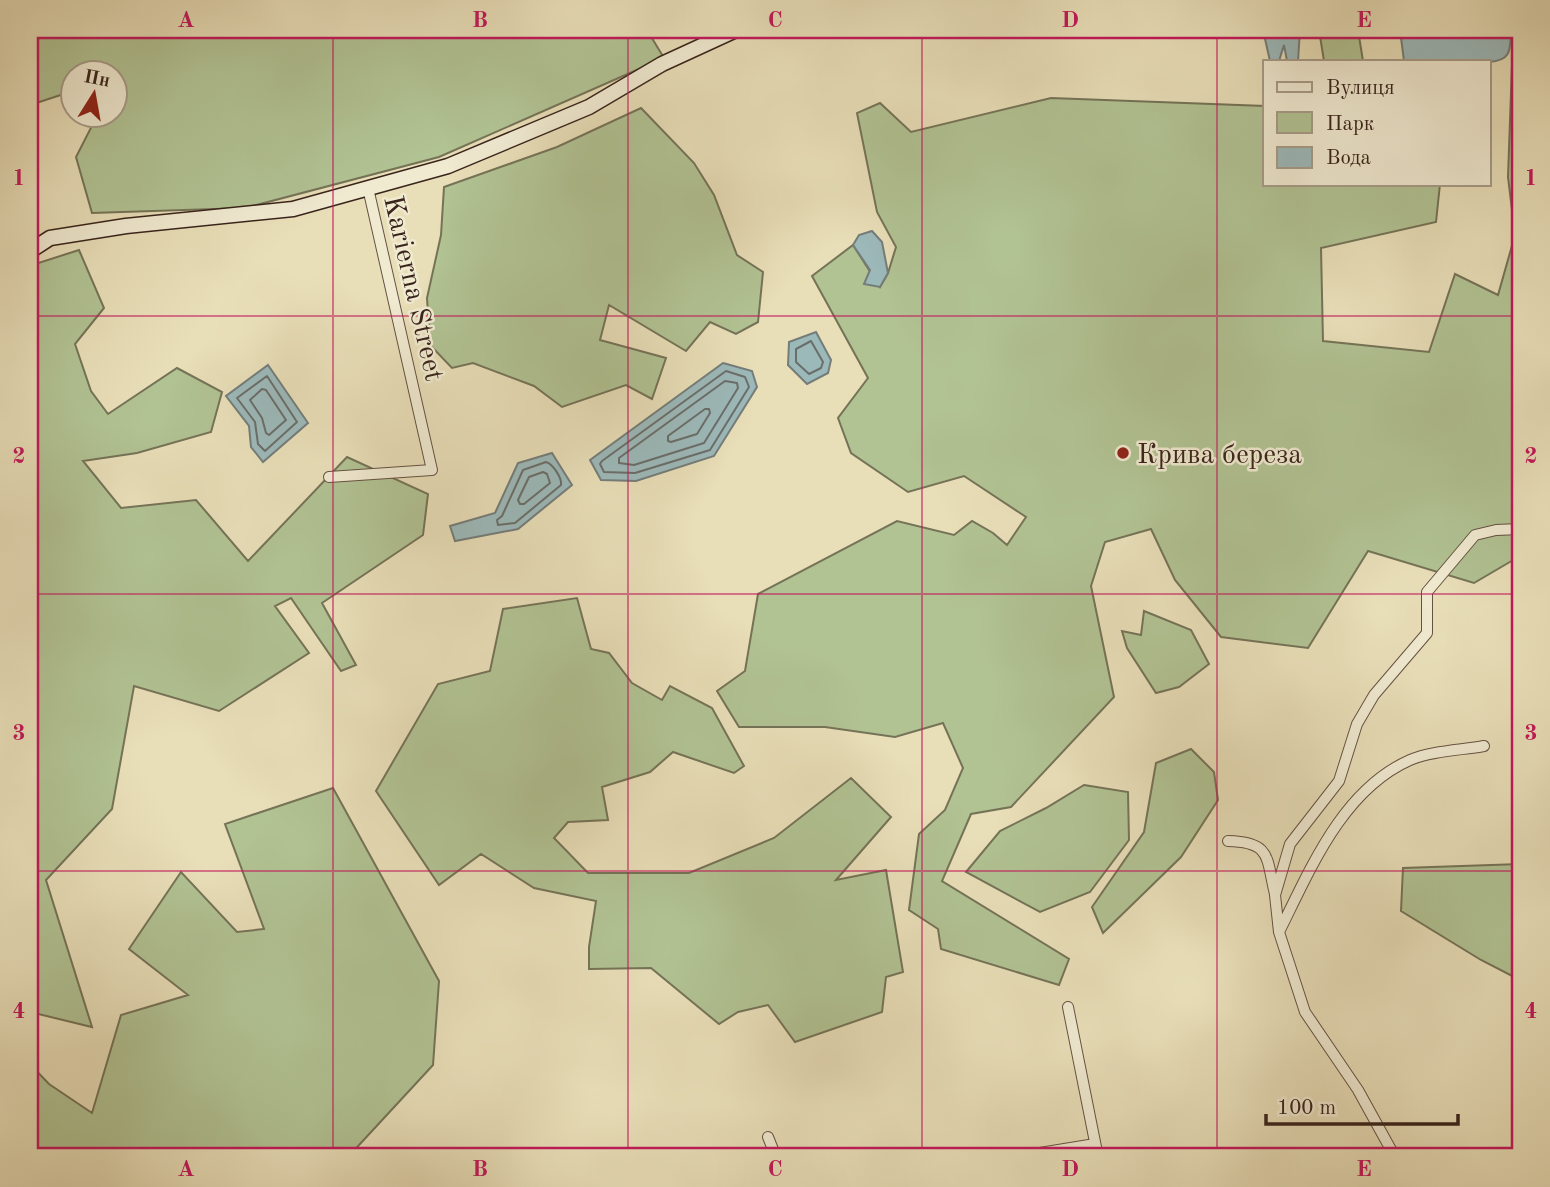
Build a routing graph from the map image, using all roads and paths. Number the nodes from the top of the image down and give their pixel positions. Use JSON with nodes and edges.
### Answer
{"nodes":[{"id":1,"x":737,"y":30,"type":"edge"},
{"id":2,"x":368,"y":188,"type":"junction"},
{"id":3,"x":30,"y":251,"type":"edge"},
{"id":4,"x":329,"y":477,"type":"dead end"},
{"id":5,"x":1520,"y":529,"type":"edge"},
{"id":6,"x":1484,"y":746,"type":"dead end"},
{"id":7,"x":1228,"y":841,"type":"dead end"},
{"id":8,"x":1275,"y":895,"type":"junction"},
{"id":9,"x":1279,"y":932,"type":"junction"},
{"id":10,"x":1068,"y":1007,"type":"dead end"},
{"id":11,"x":768,"y":1138,"type":"dead end"},
{"id":12,"x":1095,"y":1144,"type":"junction"},
{"id":13,"x":776,"y":1157,"type":"edge"},
{"id":14,"x":1015,"y":1157,"type":"edge"},
{"id":15,"x":1098,"y":1157,"type":"edge"},
{"id":16,"x":1395,"y":1157,"type":"edge"}],
"edges":[{"from":1,"to":2,"type":"street"},
{"from":2,"to":3,"type":"street","name":"Karierna Street"},
{"from":2,"to":4,"type":"street","name":"Karierna Street"},
{"from":5,"to":8,"type":"street"},
{"from":6,"to":9,"type":"street"},
{"from":7,"to":8,"type":"street"},
{"from":8,"to":9,"type":"street"},
{"from":9,"to":16,"type":"street"},
{"from":10,"to":12,"type":"street"},
{"from":11,"to":13,"type":"street"},
{"from":12,"to":14,"type":"street"},
{"from":12,"to":15,"type":"street"}]}
